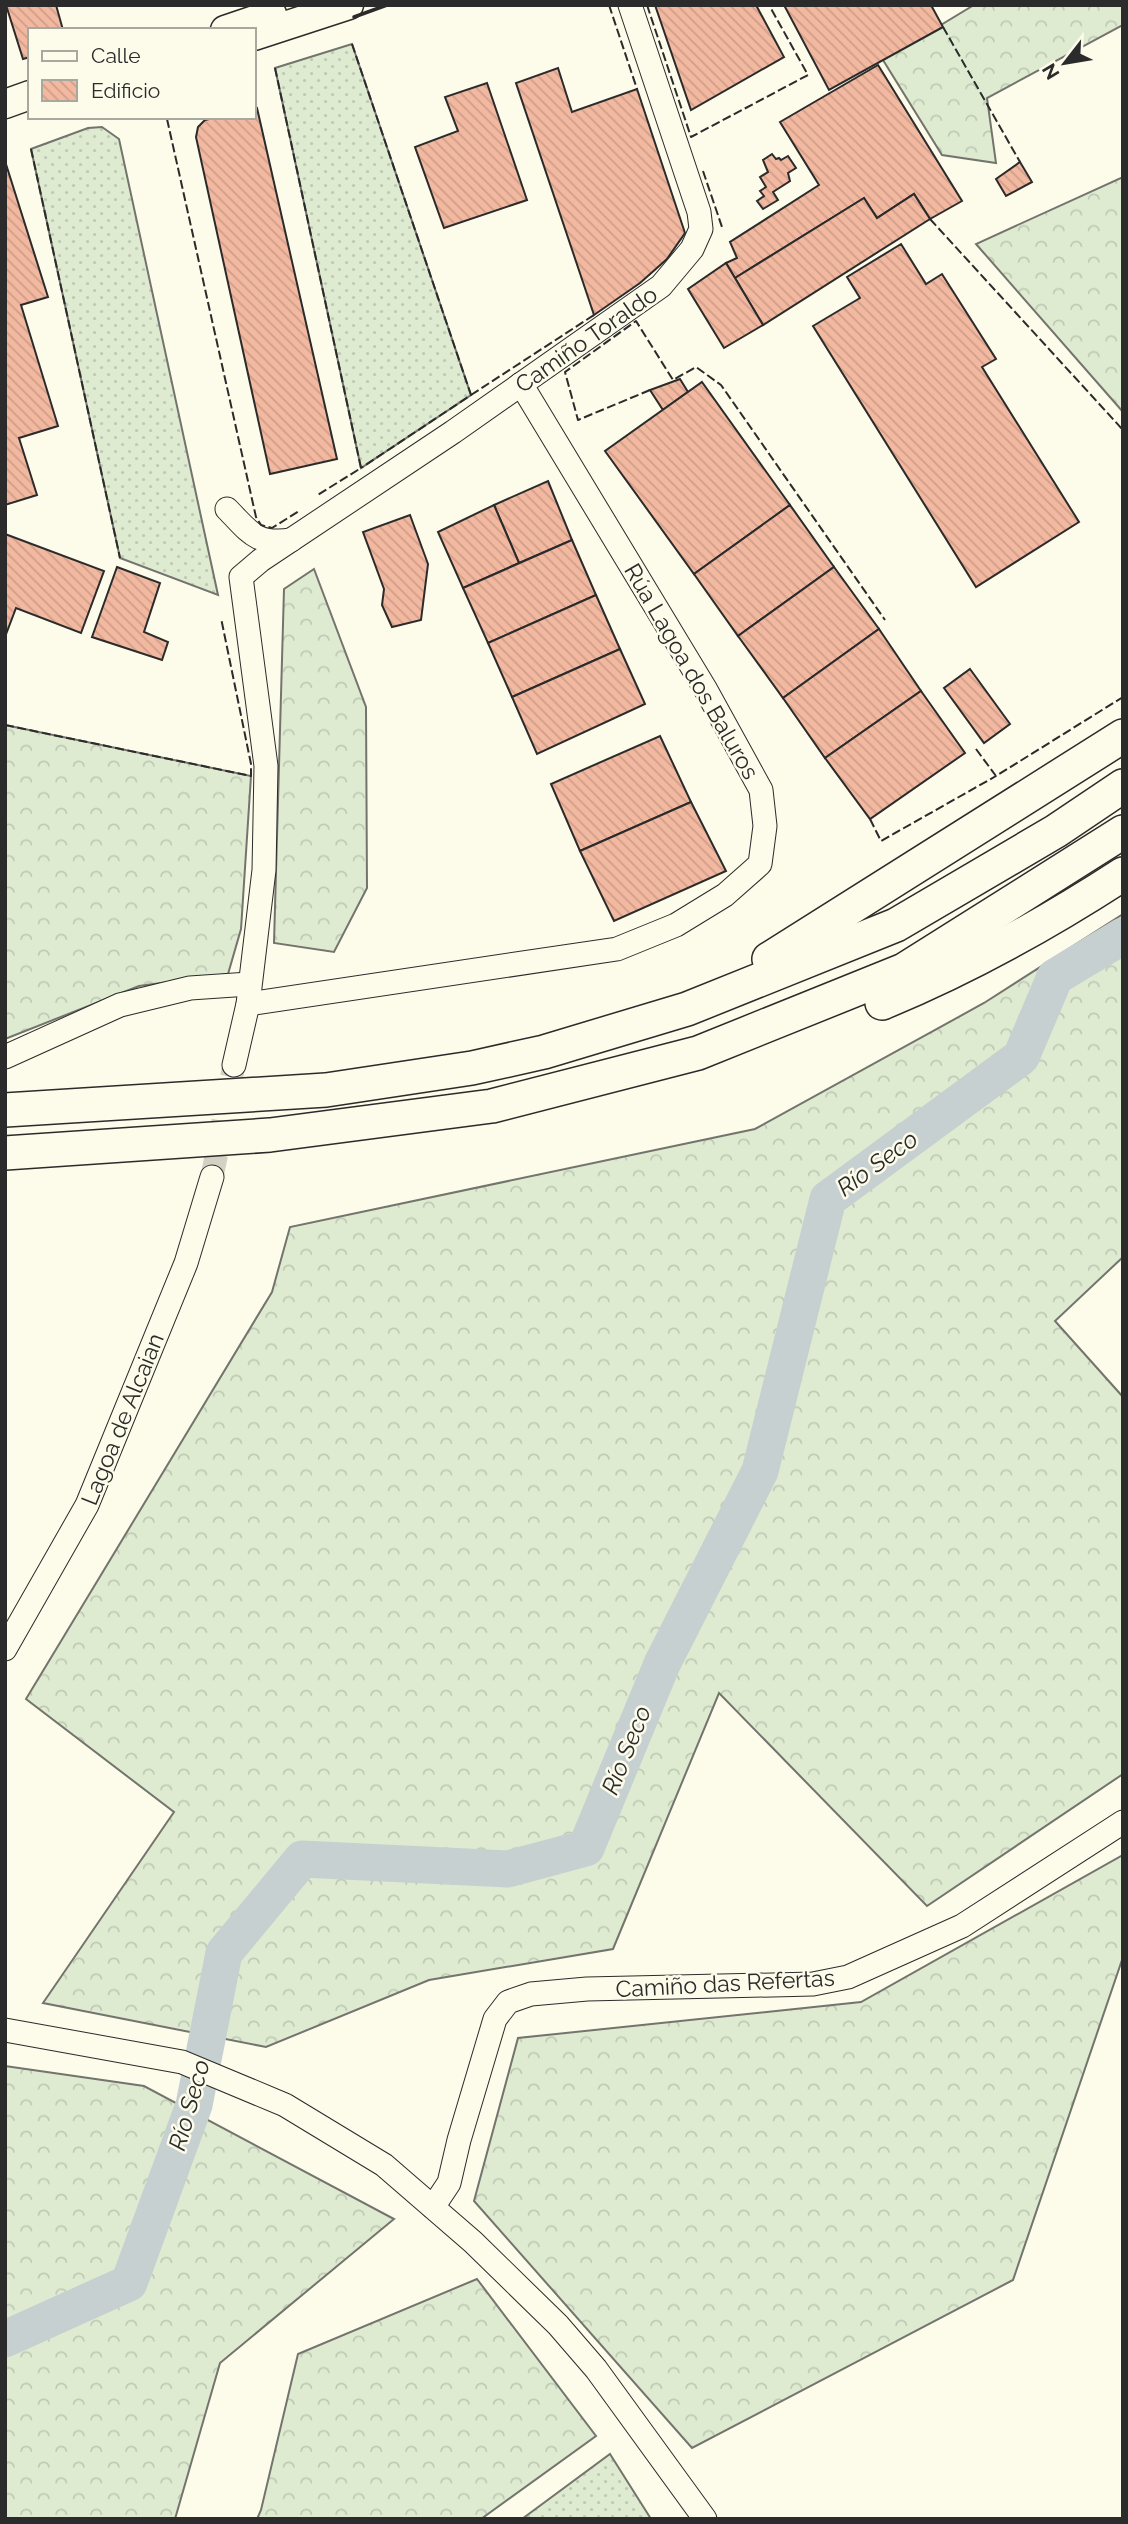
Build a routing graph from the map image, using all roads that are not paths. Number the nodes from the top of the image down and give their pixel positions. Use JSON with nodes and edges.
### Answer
{"nodes":[{"id":1,"x":298,"y":5,"type":"edge"},
{"id":2,"x":349,"y":5,"type":"edge"},
{"id":3,"x":630,"y":5,"type":"edge"},
{"id":4,"x":231,"y":28,"type":"edge"},
{"id":5,"x":256,"y":35,"type":"edge"},
{"id":6,"x":28,"y":96,"type":"edge"},
{"id":7,"x":5,"y":103,"type":"edge"},
{"id":8,"x":28,"y":112,"type":"edge"},
{"id":9,"x":5,"y":119,"type":"edge"},
{"id":10,"x":521,"y":384,"type":"junction"},
{"id":11,"x":227,"y":509,"type":"dead end"},
{"id":12,"x":294,"y":540,"type":"junction"},
{"id":13,"x":1123,"y":736,"type":"edge"},
{"id":14,"x":1123,"y":786,"type":"edge"},
{"id":15,"x":1123,"y":832,"type":"edge"},
{"id":16,"x":1123,"y":874,"type":"edge"},
{"id":17,"x":248,"y":994,"type":"junction"},
{"id":18,"x":687,"y":1009,"type":"junction"},
{"id":19,"x":698,"y":1053,"type":"junction"},
{"id":20,"x":5,"y":1057,"type":"edge"},
{"id":21,"x":234,"y":1065,"type":"tunnel mouth"},
{"id":22,"x":5,"y":1110,"type":"edge"},
{"id":23,"x":5,"y":1153,"type":"edge"},
{"id":24,"x":212,"y":1177,"type":"tunnel mouth"},
{"id":25,"x":5,"y":1649,"type":"edge"},
{"id":26,"x":1123,"y":1822,"type":"edge"},
{"id":27,"x":5,"y":2031,"type":"edge"},
{"id":28,"x":433,"y":2207,"type":"junction"},
{"id":29,"x":705,"y":2519,"type":"edge"}],
"edges":[{"from":1,"to":4,"type":"main road"},
{"from":2,"to":5,"type":"main road"},
{"from":3,"to":10,"type":"street","name":"Camiño Toraldo"},
{"from":6,"to":7,"type":"main road"},
{"from":8,"to":9,"type":"main road"},
{"from":10,"to":12,"type":"street","name":"Camiño Toraldo"},
{"from":10,"to":17,"type":"street","name":"Rúa Lagoa dos Baluros"},
{"from":11,"to":12,"type":"street"},
{"from":12,"to":17,"type":"street","name":"Camiño Toraldo"},
{"from":13,"to":18,"type":"highway"},
{"from":14,"to":18,"type":"highway"},
{"from":15,"to":19,"type":"highway"},
{"from":16,"to":19,"type":"highway"},
{"from":17,"to":20,"type":"street"},
{"from":17,"to":21,"type":"street"},
{"from":18,"to":22,"type":"highway"},
{"from":19,"to":23,"type":"highway"},
{"from":24,"to":25,"type":"street","name":"Lagoa de Alcaian"},
{"from":26,"to":28,"type":"street","name":"Camiño das Refertas"},
{"from":27,"to":28,"type":"street"},
{"from":28,"to":29,"type":"street"}]}
